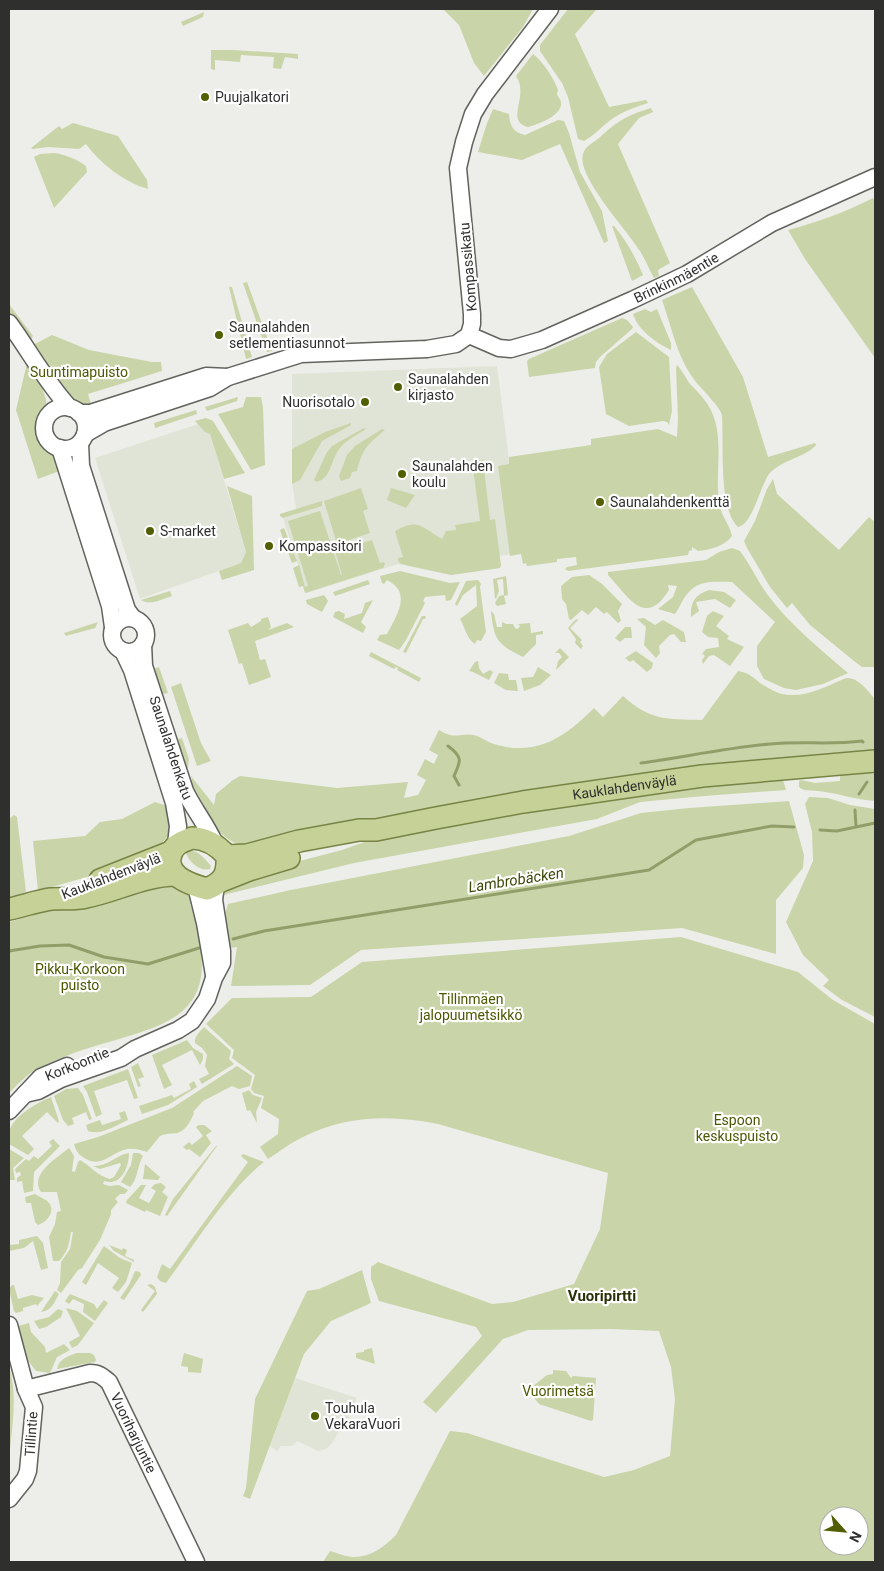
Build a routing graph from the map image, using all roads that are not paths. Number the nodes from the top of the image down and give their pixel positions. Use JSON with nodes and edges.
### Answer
{"nodes":[{"id":1,"x":550,"y":9,"type":"edge"},
{"id":2,"x":875,"y":177,"type":"edge"},
{"id":3,"x":9,"y":323,"type":"edge"},
{"id":4,"x":470,"y":334,"type":"junction"},
{"id":5,"x":44,"y":373,"type":"junction"},
{"id":6,"x":228,"y":376,"type":"junction"},
{"id":7,"x":75,"y":411,"type":"junction"},
{"id":8,"x":49,"y":415,"type":"junction"},
{"id":9,"x":83,"y":438,"type":"junction"},
{"id":10,"x":60,"y":448,"type":"junction"},
{"id":11,"x":133,"y":618,"type":"junction"},
{"id":12,"x":113,"y":627,"type":"junction"},
{"id":13,"x":143,"y":644,"type":"junction"},
{"id":14,"x":123,"y":651,"type":"junction"},
{"id":15,"x":875,"y":761,"type":"edge"},
{"id":16,"x":376,"y":830,"type":"junction"},
{"id":17,"x":173,"y":848,"type":"junction"},
{"id":18,"x":221,"y":850,"type":"junction"},
{"id":19,"x":176,"y":875,"type":"junction"},
{"id":20,"x":211,"y":884,"type":"junction"},
{"id":21,"x":51,"y":899,"type":"junction"},
{"id":22,"x":9,"y":908,"type":"edge"},
{"id":23,"x":9,"y":1111,"type":"edge"},
{"id":24,"x":9,"y":1325,"type":"edge"},
{"id":25,"x":26,"y":1389,"type":"junction"},
{"id":26,"x":13,"y":1493,"type":"edge"},
{"id":27,"x":196,"y":1562,"type":"edge"}],
"edges":[{"from":1,"to":4,"type":"street","name":"Kompassikatu"},
{"from":2,"to":4,"type":"street","name":"Brinkinmäentie"},
{"from":3,"to":5,"type":"street"},
{"from":4,"to":6,"type":"street"},
{"from":5,"to":7,"type":"street"},
{"from":5,"to":8,"type":"street"},
{"from":6,"to":7,"type":"street"},
{"from":6,"to":9,"type":"street"},
{"from":7,"to":8,"type":"street"},
{"from":7,"to":9,"type":"street"},
{"from":8,"to":10,"type":"street"},
{"from":9,"to":10,"type":"street"},
{"from":9,"to":11,"type":"street"},
{"from":10,"to":12,"type":"street"},
{"from":11,"to":12,"type":"street"},
{"from":11,"to":13,"type":"street"},
{"from":12,"to":14,"type":"street"},
{"from":13,"to":14,"type":"street"},
{"from":13,"to":18,"type":"street","name":"Saunalahdenkatu"},
{"from":14,"to":17,"type":"street","name":"Saunalahdenkatu"},
{"from":15,"to":16,"type":"main road","name":"Kauklahdenväylä"},
{"from":16,"to":18,"type":"main road","name":"Kauklahdenväylä"},
{"from":16,"to":20,"type":"main road","name":"Kauklahdenväylä"},
{"from":17,"to":18,"type":"main road"},
{"from":17,"to":19,"type":"main road"},
{"from":17,"to":21,"type":"main road","name":"Kauklahdenväylä"},
{"from":18,"to":20,"type":"main road"},
{"from":19,"to":20,"type":"main road"},
{"from":19,"to":21,"type":"main road","name":"Kauklahdenväylä"},
{"from":20,"to":23,"type":"street","name":"Korkoontie"},
{"from":21,"to":22,"type":"main road","name":"Kauklahdenväylä"},
{"from":24,"to":25,"type":"street"},
{"from":25,"to":26,"type":"street","name":"Tillintie"},
{"from":25,"to":27,"type":"street","name":"Vuoriharjuntie"}]}
